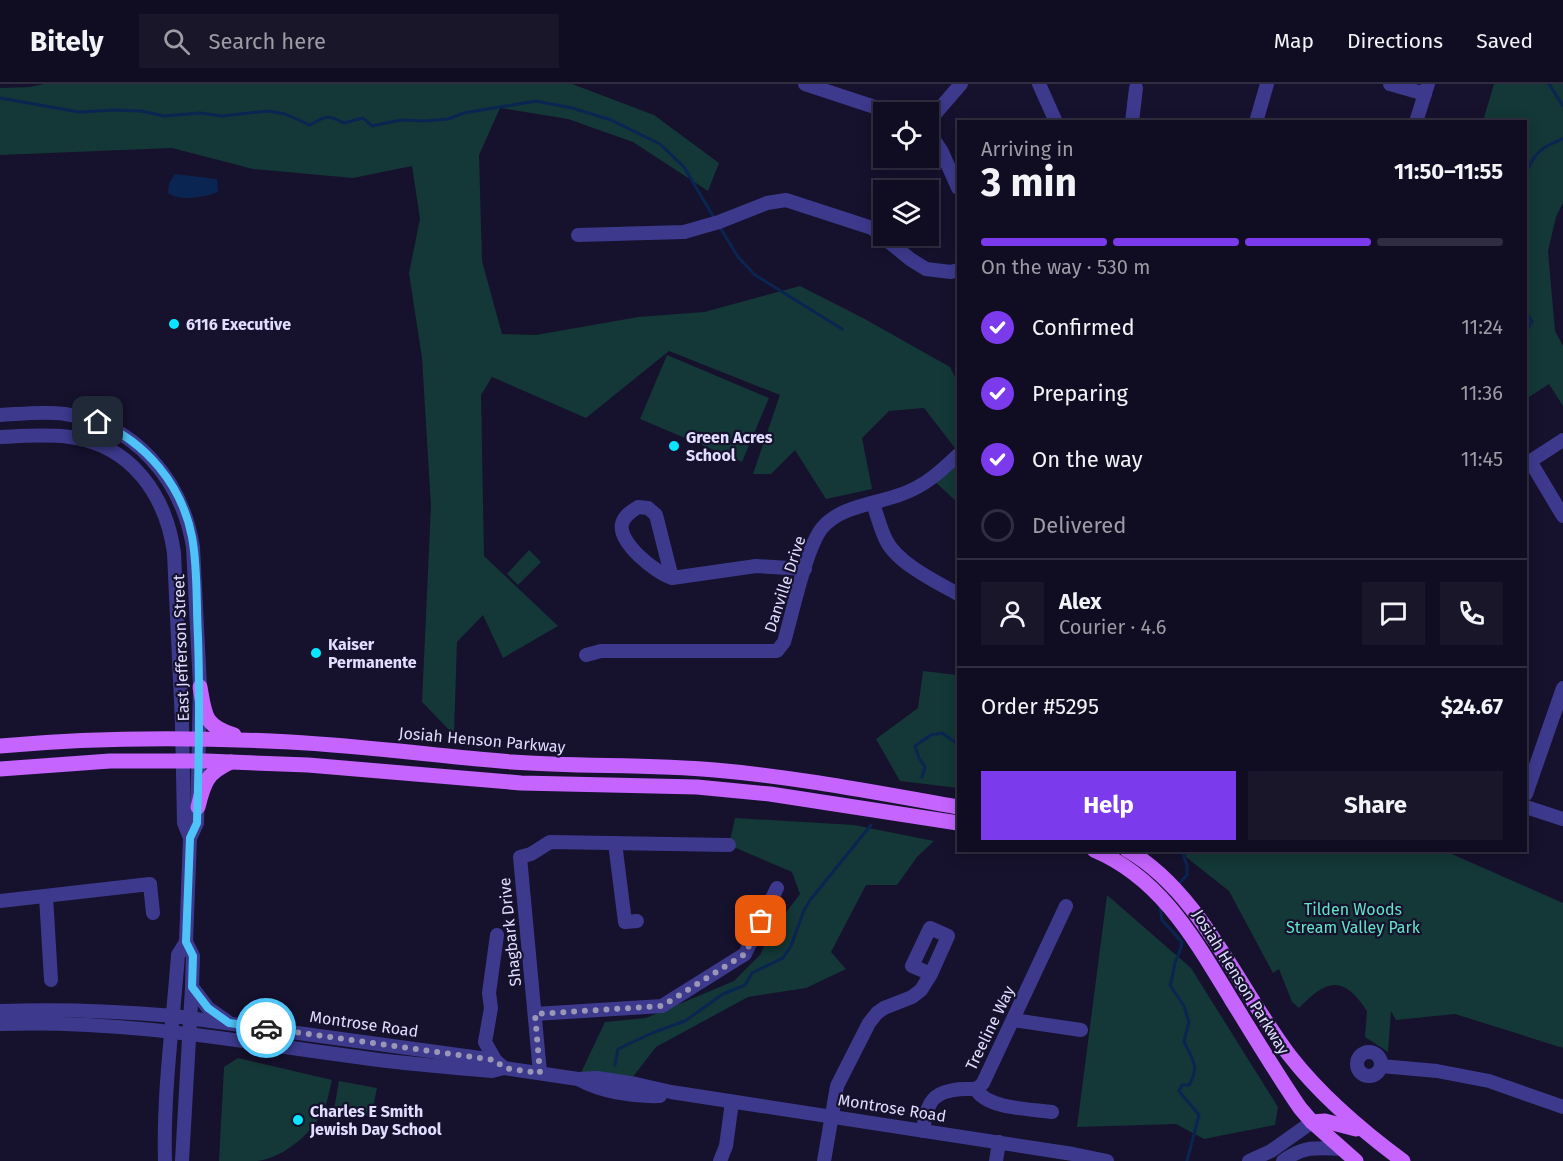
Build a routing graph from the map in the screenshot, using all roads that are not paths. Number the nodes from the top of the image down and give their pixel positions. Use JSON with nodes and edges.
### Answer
{"nodes":[{"id":1,"x":805,"y":84,"type":"edge"},
{"id":2,"x":961,"y":84,"type":"edge"},
{"id":3,"x":1039,"y":84,"type":"edge"},
{"id":4,"x":1267,"y":84,"type":"edge"},
{"id":5,"x":1390,"y":84,"type":"edge"},
{"id":6,"x":1136,"y":88,"type":"dead end"},
{"id":7,"x":1426,"y":89,"type":"edge"},
{"id":8,"x":873,"y":106,"type":"edge"},
{"id":9,"x":939,"y":109,"type":"edge"},
{"id":10,"x":1055,"y":120,"type":"edge"},
{"id":11,"x":1132,"y":120,"type":"edge"},
{"id":12,"x":1257,"y":120,"type":"edge"},
{"id":13,"x":1417,"y":120,"type":"edge"},
{"id":14,"x":939,"y":148,"type":"edge"},
{"id":15,"x":957,"y":186,"type":"edge"},
{"id":16,"x":578,"y":235,"type":"dead end"},
{"id":17,"x":957,"y":270,"type":"edge"},
{"id":18,"x":0,"y":415,"type":"edge"},
{"id":19,"x":0,"y":437,"type":"edge"},
{"id":20,"x":1563,"y":440,"type":"edge"},
{"id":21,"x":957,"y":456,"type":"edge"},
{"id":22,"x":1528,"y":462,"type":"edge"},
{"id":23,"x":873,"y":503,"type":"junction"},
{"id":24,"x":1563,"y":516,"type":"edge"},
{"id":25,"x":805,"y":569,"type":"junction"},
{"id":26,"x":196,"y":577,"type":"junction"},
{"id":27,"x":672,"y":578,"type":"junction"},
{"id":28,"x":175,"y":582,"type":"junction"},
{"id":29,"x":957,"y":593,"type":"edge"},
{"id":30,"x":586,"y":655,"type":"dead end"},
{"id":31,"x":200,"y":687,"type":"junction"},
{"id":32,"x":1563,"y":688,"type":"edge"},
{"id":33,"x":182,"y":739,"type":"junction"},
{"id":34,"x":200,"y":739,"type":"junction"},
{"id":35,"x":252,"y":740,"type":"junction"},
{"id":36,"x":0,"y":746,"type":"edge"},
{"id":37,"x":420,"y":753,"type":"junction"},
{"id":38,"x":183,"y":761,"type":"junction"},
{"id":39,"x":199,"y":761,"type":"junction"},
{"id":40,"x":231,"y":761,"type":"junction"},
{"id":41,"x":333,"y":767,"type":"junction"},
{"id":42,"x":0,"y":769,"type":"edge"},
{"id":43,"x":1527,"y":791,"type":"edge"},
{"id":44,"x":198,"y":807,"type":"junction"},
{"id":45,"x":957,"y":807,"type":"edge"},
{"id":46,"x":1527,"y":807,"type":"edge"},
{"id":47,"x":1563,"y":819,"type":"edge"},
{"id":48,"x":957,"y":823,"type":"edge"},
{"id":49,"x":190,"y":838,"type":"junction"},
{"id":50,"x":615,"y":843,"type":"junction"},
{"id":51,"x":729,"y":845,"type":"dead end"},
{"id":52,"x":1098,"y":852,"type":"edge"},
{"id":53,"x":1130,"y":852,"type":"edge"},
{"id":54,"x":1156,"y":881,"type":"junction"},
{"id":55,"x":777,"y":888,"type":"dead end"},
{"id":56,"x":46,"y":896,"type":"junction"},
{"id":57,"x":0,"y":901,"type":"edge"},
{"id":58,"x":1066,"y":906,"type":"dead end"},
{"id":59,"x":153,"y":913,"type":"dead end"},
{"id":60,"x":1189,"y":918,"type":"junction"},
{"id":61,"x":637,"y":921,"type":"dead end"},
{"id":62,"x":497,"y":935,"type":"dead end"},
{"id":63,"x":186,"y":942,"type":"junction"},
{"id":64,"x":931,"y":974,"type":"dead end"},
{"id":65,"x":51,"y":981,"type":"dead end"},
{"id":66,"x":192,"y":987,"type":"junction"},
{"id":67,"x":0,"y":1011,"type":"edge"},
{"id":68,"x":535,"y":1014,"type":"junction"},
{"id":69,"x":174,"y":1016,"type":"junction"},
{"id":70,"x":191,"y":1018,"type":"junction"},
{"id":71,"x":1013,"y":1020,"type":"junction"},
{"id":72,"x":229,"y":1023,"type":"junction"},
{"id":73,"x":0,"y":1024,"type":"edge"},
{"id":74,"x":1081,"y":1030,"type":"dead end"},
{"id":75,"x":172,"y":1031,"type":"junction"},
{"id":76,"x":190,"y":1034,"type":"junction"},
{"id":77,"x":485,"y":1042,"type":"junction"},
{"id":78,"x":468,"y":1056,"type":"junction"},
{"id":79,"x":499,"y":1064,"type":"junction"},
{"id":80,"x":1381,"y":1066,"type":"dead end"},
{"id":81,"x":540,"y":1073,"type":"junction"},
{"id":82,"x":976,"y":1089,"type":"junction"},
{"id":83,"x":732,"y":1102,"type":"junction"},
{"id":84,"x":1563,"y":1107,"type":"edge"},
{"id":85,"x":1052,"y":1112,"type":"dead end"},
{"id":86,"x":831,"y":1117,"type":"junction"},
{"id":87,"x":1312,"y":1122,"type":"junction"},
{"id":88,"x":923,"y":1131,"type":"junction"},
{"id":89,"x":1364,"y":1132,"type":"junction"},
{"id":90,"x":999,"y":1143,"type":"junction"},
{"id":91,"x":1343,"y":1149,"type":"junction"},
{"id":92,"x":165,"y":1161,"type":"edge"},
{"id":93,"x":182,"y":1161,"type":"edge"},
{"id":94,"x":720,"y":1161,"type":"edge"},
{"id":95,"x":824,"y":1161,"type":"edge"},
{"id":96,"x":996,"y":1161,"type":"edge"},
{"id":97,"x":1107,"y":1161,"type":"edge"},
{"id":98,"x":1249,"y":1161,"type":"edge"},
{"id":99,"x":1283,"y":1161,"type":"edge"},
{"id":100,"x":1356,"y":1161,"type":"edge"},
{"id":101,"x":1402,"y":1161,"type":"edge"}],
"edges":[{"from":1,"to":8,"type":"street"},
{"from":2,"to":9,"type":"street"},
{"from":3,"to":10,"type":"street"},
{"from":4,"to":12,"type":"street"},
{"from":5,"to":7,"type":"street"},
{"from":6,"to":11,"type":"street"},
{"from":7,"to":13,"type":"street"},
{"from":14,"to":15,"type":"street"},
{"from":16,"to":17,"type":"street"},
{"from":18,"to":26,"type":"street","name":"East Jefferson Street"},
{"from":19,"to":28,"type":"street","name":"East Jefferson Street"},
{"from":20,"to":22,"type":"street"},
{"from":21,"to":23,"type":"street","name":"Danville Drive"},
{"from":22,"to":24,"type":"street"},
{"from":23,"to":25,"type":"street","name":"Danville Drive"},
{"from":23,"to":29,"type":"street"},
{"from":25,"to":27,"type":"street"},
{"from":25,"to":30,"type":"street","name":"Danville Drive"},
{"from":26,"to":28,"type":"street"},
{"from":26,"to":31,"type":"street","name":"East Jefferson Street"},
{"from":27,"to":27,"type":"street"},
{"from":28,"to":33,"type":"street","name":"East Jefferson Street"},
{"from":31,"to":34,"type":"street","name":"East Jefferson Street"},
{"from":31,"to":35,"type":"main road"},
{"from":32,"to":43,"type":"street"},
{"from":33,"to":34,"type":"main road","name":"Josiah Henson Parkway"},
{"from":33,"to":36,"type":"main road","name":"Josiah Henson Parkway"},
{"from":33,"to":38,"type":"street","name":"East Jefferson Street"},
{"from":34,"to":35,"type":"main road","name":"Josiah Henson Parkway"},
{"from":34,"to":39,"type":"street","name":"East Jefferson Street"},
{"from":35,"to":37,"type":"main road","name":"Josiah Henson Parkway"},
{"from":37,"to":41,"type":"main road"},
{"from":37,"to":45,"type":"main road","name":"Josiah Henson Parkway"},
{"from":38,"to":39,"type":"main road"},
{"from":38,"to":42,"type":"main road"},
{"from":38,"to":49,"type":"street","name":"East Jefferson Street"},
{"from":39,"to":40,"type":"main road"},
{"from":39,"to":44,"type":"street","name":"East Jefferson Street"},
{"from":40,"to":41,"type":"main road"},
{"from":40,"to":44,"type":"main road"},
{"from":41,"to":48,"type":"main road"},
{"from":44,"to":49,"type":"street","name":"East Jefferson Street"},
{"from":46,"to":47,"type":"street"},
{"from":49,"to":63,"type":"street","name":"East Jefferson Street"},
{"from":50,"to":51,"type":"street","name":"Shagbark Drive"},
{"from":50,"to":61,"type":"street"},
{"from":50,"to":68,"type":"street","name":"Shagbark Drive"},
{"from":52,"to":54,"type":"main road","name":"Josiah Henson Parkway"},
{"from":53,"to":54,"type":"main road","name":"Josiah Henson Parkway"},
{"from":54,"to":60,"type":"main road","name":"Josiah Henson Parkway"},
{"from":55,"to":68,"type":"street"},
{"from":56,"to":57,"type":"street"},
{"from":56,"to":59,"type":"street"},
{"from":56,"to":65,"type":"street"},
{"from":58,"to":71,"type":"street","name":"Treeline Way"},
{"from":60,"to":87,"type":"main road","name":"Josiah Henson Parkway"},
{"from":60,"to":89,"type":"main road","name":"Josiah Henson Parkway"},
{"from":62,"to":77,"type":"street"},
{"from":63,"to":66,"type":"street","name":"East Jefferson Street"},
{"from":63,"to":69,"type":"street","name":"East Jefferson Street"},
{"from":64,"to":86,"type":"street"},
{"from":66,"to":70,"type":"street","name":"East Jefferson Street"},
{"from":66,"to":72,"type":"street"},
{"from":67,"to":69,"type":"street","name":"Montrose Road"},
{"from":68,"to":81,"type":"street","name":"Shagbark Drive"},
{"from":69,"to":70,"type":"street","name":"Montrose Road"},
{"from":69,"to":75,"type":"street","name":"East Jefferson Street"},
{"from":70,"to":72,"type":"street","name":"Montrose Road"},
{"from":70,"to":76,"type":"street","name":"East Jefferson Street"},
{"from":71,"to":74,"type":"street"},
{"from":71,"to":82,"type":"street","name":"Treeline Way"},
{"from":72,"to":78,"type":"street","name":"Montrose Road"},
{"from":73,"to":75,"type":"street","name":"Montrose Road"},
{"from":75,"to":76,"type":"street","name":"Montrose Road"},
{"from":75,"to":92,"type":"street","name":"East Jefferson Street"},
{"from":76,"to":79,"type":"street","name":"Montrose Road"},
{"from":76,"to":93,"type":"street","name":"East Jefferson Street"},
{"from":77,"to":78,"type":"street"},
{"from":77,"to":79,"type":"street"},
{"from":78,"to":79,"type":"street","name":"Montrose Road"},
{"from":79,"to":81,"type":"street","name":"Montrose Road"},
{"from":80,"to":84,"type":"street"},
{"from":81,"to":83,"type":"street","name":"Montrose Road"},
{"from":82,"to":85,"type":"street"},
{"from":82,"to":88,"type":"street","name":"Treeline Way"},
{"from":83,"to":86,"type":"street","name":"Montrose Road"},
{"from":83,"to":94,"type":"street"},
{"from":86,"to":88,"type":"street","name":"Montrose Road"},
{"from":86,"to":95,"type":"street"},
{"from":87,"to":89,"type":"main road"},
{"from":87,"to":91,"type":"main road","name":"Josiah Henson Parkway"},
{"from":87,"to":98,"type":"street"},
{"from":88,"to":90,"type":"street","name":"Montrose Road"},
{"from":89,"to":101,"type":"main road"},
{"from":90,"to":96,"type":"street"},
{"from":90,"to":97,"type":"street","name":"Montrose Road"},
{"from":91,"to":99,"type":"street"},
{"from":91,"to":100,"type":"main road"}]}
